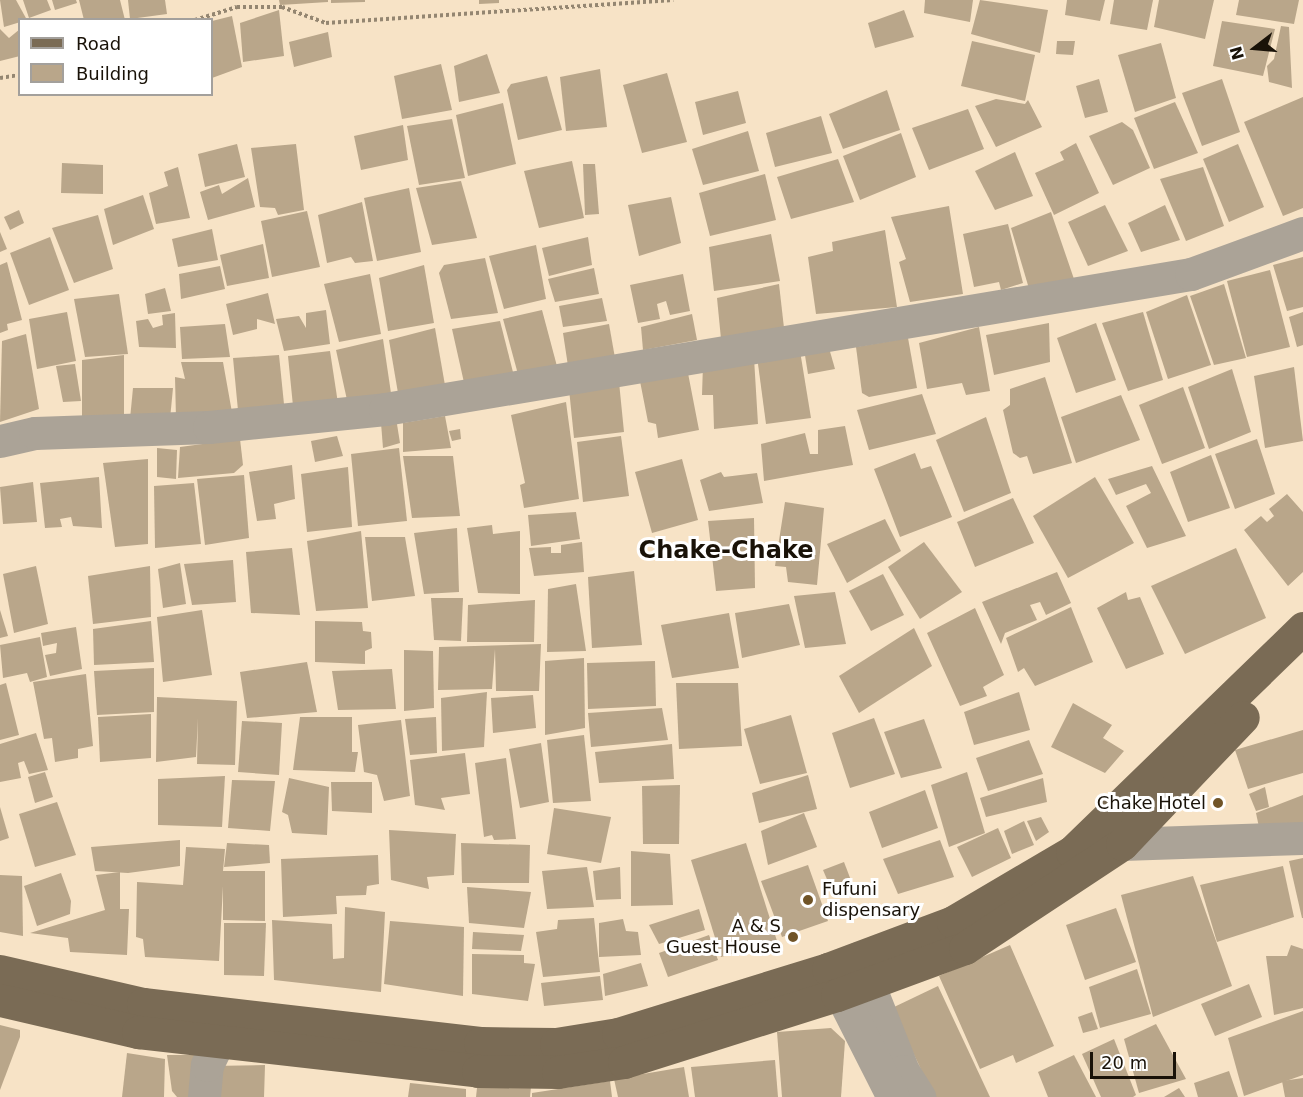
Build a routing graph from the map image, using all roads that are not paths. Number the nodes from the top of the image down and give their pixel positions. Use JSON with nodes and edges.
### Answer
{"nodes":[{"id":1,"x":1303,"y":233,"type":"edge"},
{"id":2,"x":0,"y":441,"type":"edge"},
{"id":3,"x":1303,"y":628,"type":"edge"},
{"id":4,"x":1303,"y":659,"type":"edge"},
{"id":5,"x":1303,"y":838,"type":"edge"},
{"id":6,"x":1122,"y":844,"type":"junction"},
{"id":7,"x":0,"y":971,"type":"edge"},
{"id":8,"x":847,"y":977,"type":"junction"},
{"id":9,"x":0,"y":1000,"type":"edge"},
{"id":10,"x":218,"y":1042,"type":"junction"},
{"id":11,"x":204,"y":1097,"type":"edge"},
{"id":12,"x":893,"y":1097,"type":"edge"},
{"id":13,"x":919,"y":1097,"type":"edge"}],
"edges":[{"from":1,"to":2,"type":"street"},
{"from":3,"to":8,"type":"main road"},
{"from":4,"to":6,"type":"main road"},
{"from":5,"to":6,"type":"street"},
{"from":6,"to":8,"type":"main road"},
{"from":7,"to":8,"type":"main road"},
{"from":8,"to":10,"type":"main road"},
{"from":8,"to":12,"type":"street"},
{"from":8,"to":13,"type":"street"},
{"from":9,"to":10,"type":"main road"},
{"from":10,"to":11,"type":"street"}]}
